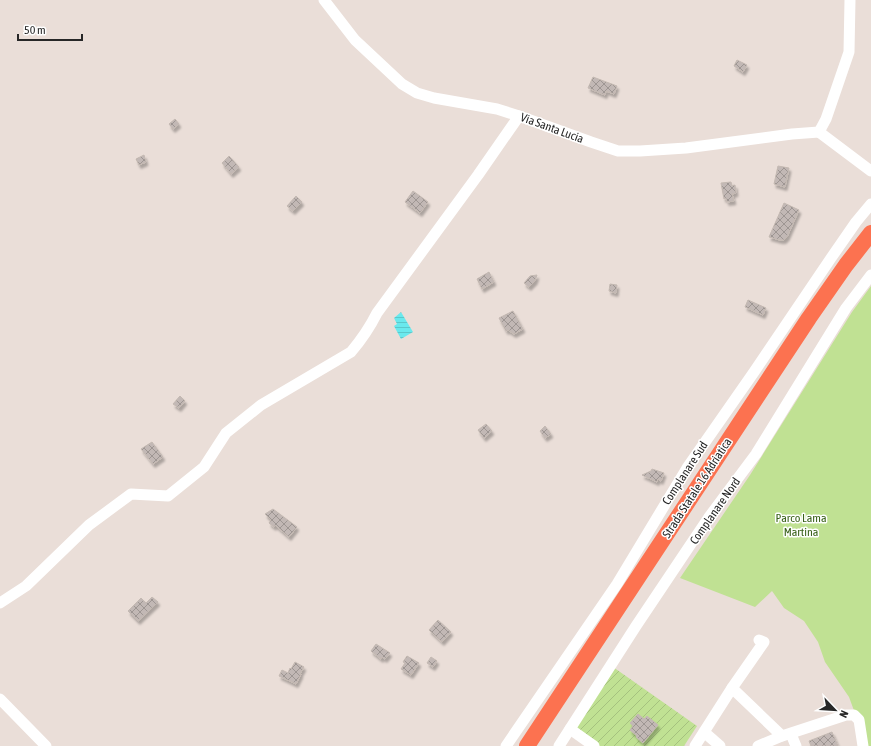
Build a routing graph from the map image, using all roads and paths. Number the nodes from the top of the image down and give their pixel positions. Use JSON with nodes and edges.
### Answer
{"nodes":[{"id":1,"x":324,"y":0,"type":"edge"},
{"id":2,"x":850,"y":0,"type":"edge"},
{"id":3,"x":519,"y":116,"type":"junction"},
{"id":4,"x":819,"y":132,"type":"junction"},
{"id":5,"x":871,"y":171,"type":"edge"},
{"id":6,"x":871,"y":204,"type":"edge"},
{"id":7,"x":871,"y":233,"type":"edge"},
{"id":8,"x":871,"y":250,"type":"edge"},
{"id":9,"x":871,"y":275,"type":"edge"},
{"id":10,"x":0,"y":603,"type":"edge"},
{"id":11,"x":759,"y":640,"type":"dead end"},
{"id":12,"x":732,"y":688,"type":"junction"},
{"id":13,"x":0,"y":699,"type":"edge"},
{"id":14,"x":570,"y":729,"type":"junction"},
{"id":15,"x":704,"y":732,"type":"junction"},
{"id":16,"x":784,"y":739,"type":"edge"},
{"id":17,"x":46,"y":746,"type":"edge"},
{"id":18,"x":506,"y":746,"type":"edge"},
{"id":19,"x":527,"y":746,"type":"edge"},
{"id":20,"x":536,"y":746,"type":"edge"},
{"id":21,"x":559,"y":746,"type":"edge"},
{"id":22,"x":594,"y":746,"type":"edge"},
{"id":23,"x":695,"y":746,"type":"edge"},
{"id":24,"x":720,"y":746,"type":"edge"},
{"id":25,"x":758,"y":746,"type":"edge"},
{"id":26,"x":796,"y":746,"type":"edge"},
{"id":27,"x":863,"y":746,"type":"edge"}],
"edges":[{"from":1,"to":3,"type":"street","name":"Via Santa Lucia"},
{"from":2,"to":4,"type":"street"},
{"from":3,"to":4,"type":"street","name":"Via Santa Lucia"},
{"from":3,"to":10,"type":"street"},
{"from":4,"to":5,"type":"street"},
{"from":6,"to":18,"type":"street","name":"Complanare Sud"},
{"from":7,"to":19,"type":"highway","name":"Strada Statale 16 Adriatica"},
{"from":8,"to":20,"type":"highway","name":"Strada Statale 16 Adriatica"},
{"from":9,"to":14,"type":"street","name":"Complanare Nord"},
{"from":11,"to":12,"type":"street"},
{"from":12,"to":15,"type":"street"},
{"from":12,"to":16,"type":"street"},
{"from":13,"to":17,"type":"street"},
{"from":14,"to":21,"type":"street","name":"Complanare Nord"},
{"from":14,"to":22,"type":"street"},
{"from":15,"to":23,"type":"street"},
{"from":15,"to":24,"type":"street"},
{"from":16,"to":25,"type":"street"},
{"from":16,"to":26,"type":"street"},
{"from":16,"to":27,"type":"street"}]}
